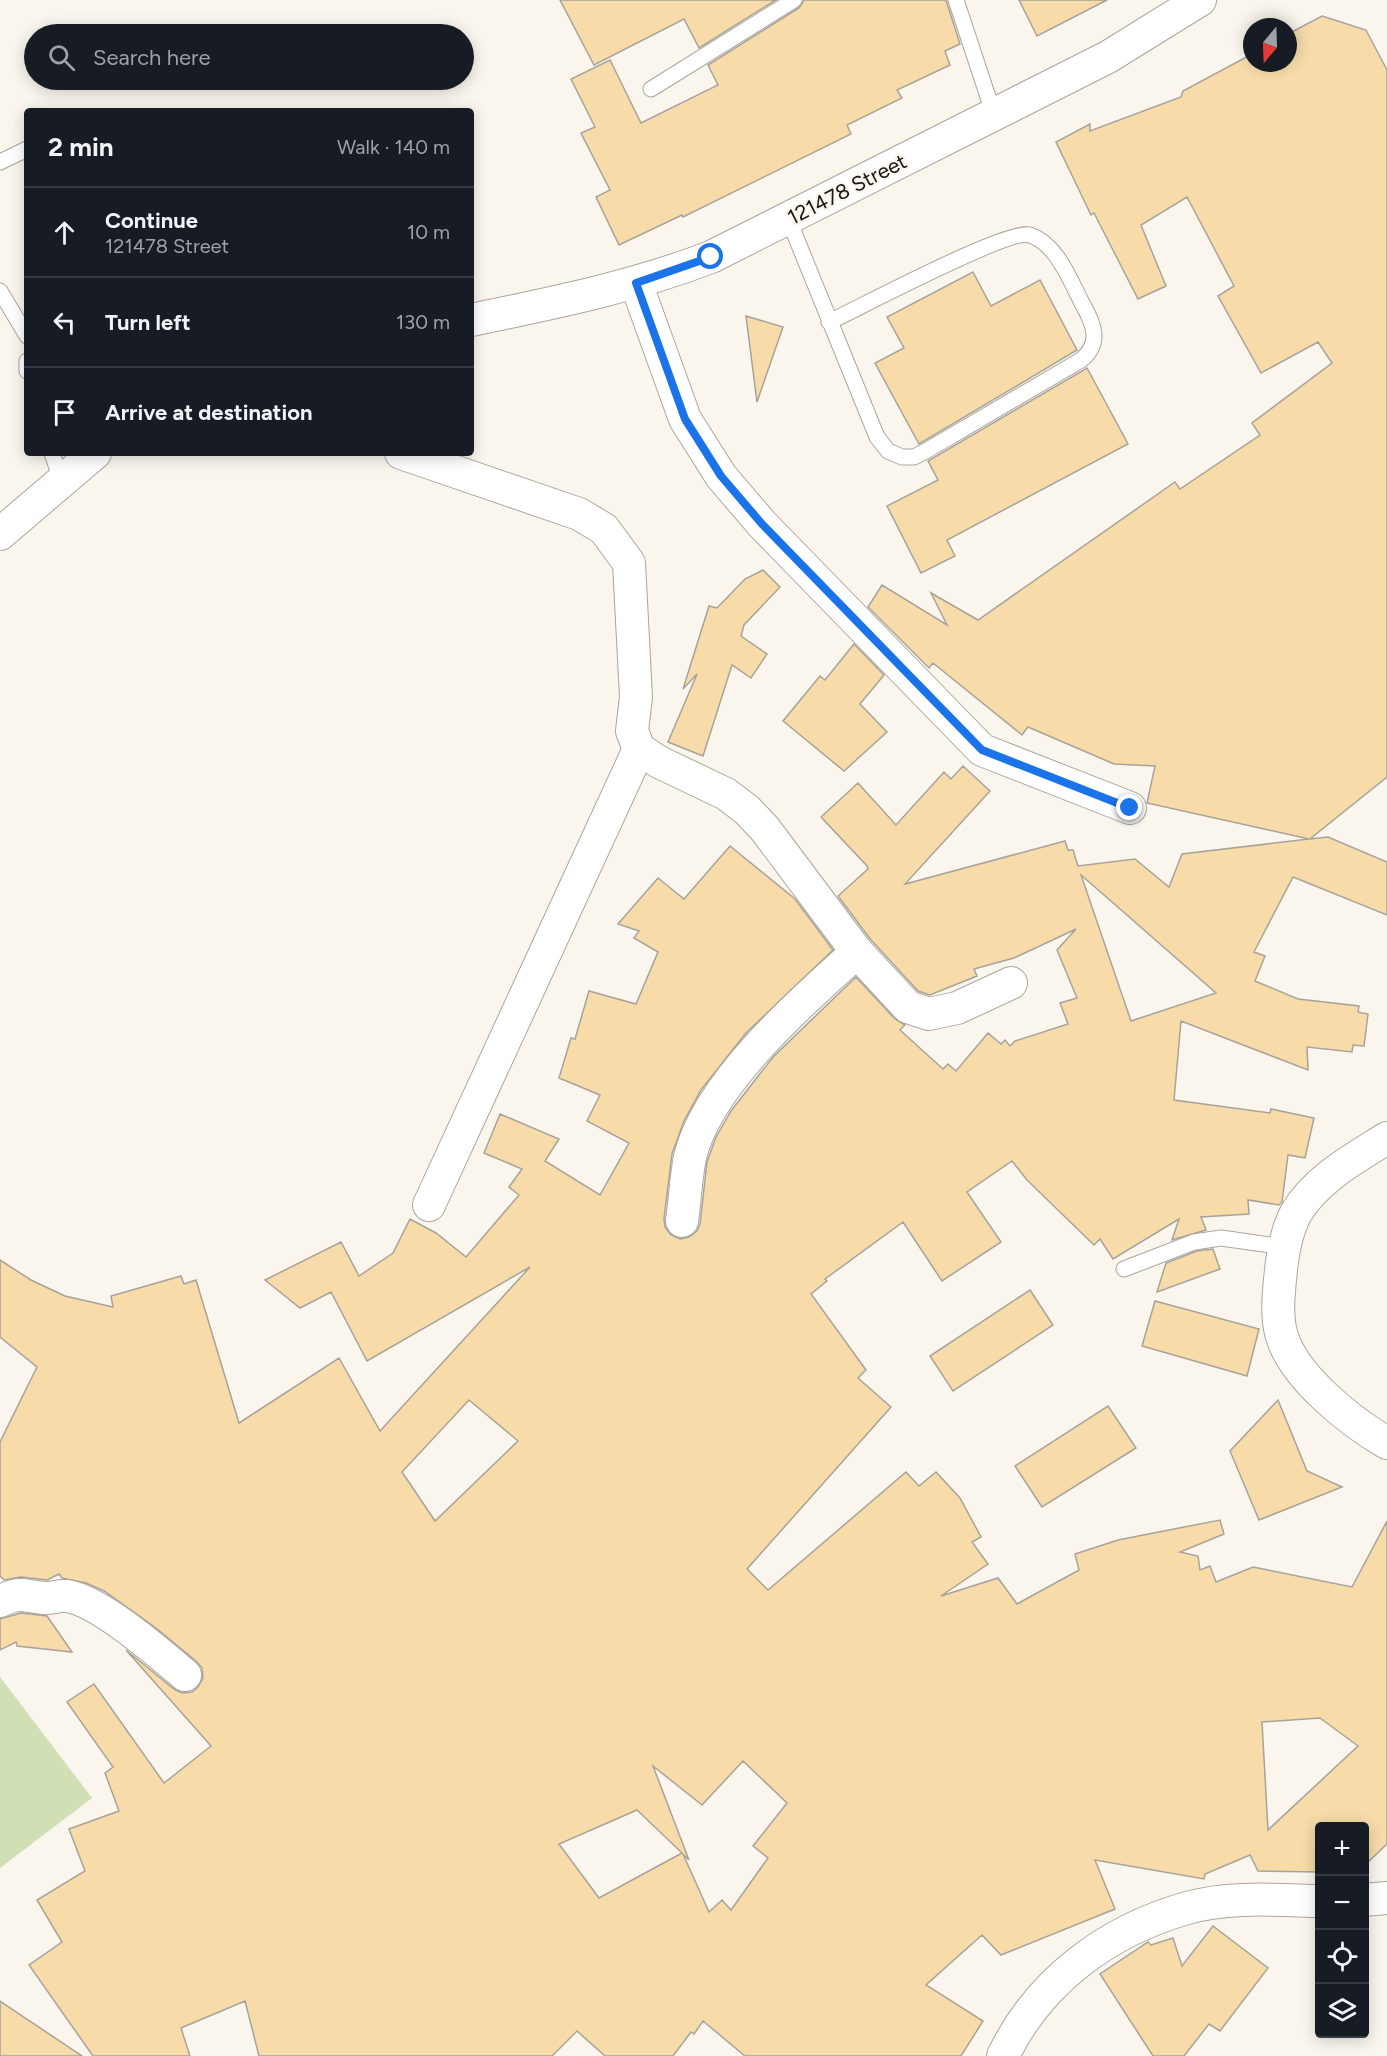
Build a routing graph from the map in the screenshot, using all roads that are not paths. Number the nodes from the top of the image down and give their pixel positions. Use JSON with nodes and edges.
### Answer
{"nodes":[{"id":1,"x":794,"y":0,"type":"edge"},
{"id":2,"x":956,"y":0,"type":"edge"},
{"id":3,"x":1200,"y":0,"type":"edge"},
{"id":4,"x":651,"y":89,"type":"dead end"},
{"id":5,"x":994,"y":115,"type":"junction"},
{"id":6,"x":24,"y":150,"type":"edge"},
{"id":7,"x":0,"y":162,"type":"edge"},
{"id":8,"x":788,"y":218,"type":"junction"},
{"id":9,"x":636,"y":283,"type":"junction"},
{"id":10,"x":0,"y":291,"type":"edge"},
{"id":11,"x":474,"y":319,"type":"edge"},
{"id":12,"x":829,"y":322,"type":"junction"},
{"id":13,"x":24,"y":331,"type":"edge"},
{"id":14,"x":85,"y":456,"type":"edge"},
{"id":15,"x":409,"y":456,"type":"edge"},
{"id":16,"x":56,"y":466,"type":"edge"},
{"id":17,"x":0,"y":534,"type":"edge"},
{"id":18,"x":639,"y":749,"type":"junction"},
{"id":19,"x":1130,"y":808,"type":"dead end"},
{"id":20,"x":857,"y":952,"type":"junction"},
{"id":21,"x":1011,"y":984,"type":"dead end"},
{"id":22,"x":1387,"y":1138,"type":"edge"},
{"id":23,"x":429,"y":1204,"type":"dead end"},
{"id":24,"x":682,"y":1221,"type":"dead end"},
{"id":25,"x":1284,"y":1246,"type":"junction"},
{"id":26,"x":1125,"y":1269,"type":"dead end"},
{"id":27,"x":1387,"y":1443,"type":"edge"},
{"id":28,"x":0,"y":1601,"type":"edge"},
{"id":29,"x":185,"y":1675,"type":"dead end"},
{"id":30,"x":1387,"y":1898,"type":"edge"},
{"id":31,"x":1315,"y":1900,"type":"edge"},
{"id":32,"x":1369,"y":1900,"type":"edge"},
{"id":33,"x":1003,"y":2056,"type":"edge"}],
"edges":[{"from":1,"to":4,"type":"lane"},
{"from":2,"to":5,"type":"lane"},
{"from":3,"to":5,"type":"street","name":"121478 Street"},
{"from":5,"to":8,"type":"street","name":"121478 Street"},
{"from":6,"to":7,"type":"lane"},
{"from":8,"to":9,"type":"street","name":"121478 Street"},
{"from":8,"to":12,"type":"lane"},
{"from":9,"to":11,"type":"street","name":"121478 Street"},
{"from":9,"to":19,"type":"street"},
{"from":10,"to":13,"type":"lane"},
{"from":12,"to":12,"type":"lane"},
{"from":14,"to":16,"type":"street"},
{"from":15,"to":18,"type":"street"},
{"from":16,"to":17,"type":"street"},
{"from":18,"to":20,"type":"street"},
{"from":18,"to":23,"type":"street"},
{"from":20,"to":21,"type":"street"},
{"from":20,"to":24,"type":"street"},
{"from":22,"to":25,"type":"street"},
{"from":25,"to":26,"type":"lane"},
{"from":25,"to":27,"type":"street"},
{"from":28,"to":29,"type":"street"},
{"from":30,"to":32,"type":"street"},
{"from":31,"to":33,"type":"street"}]}
